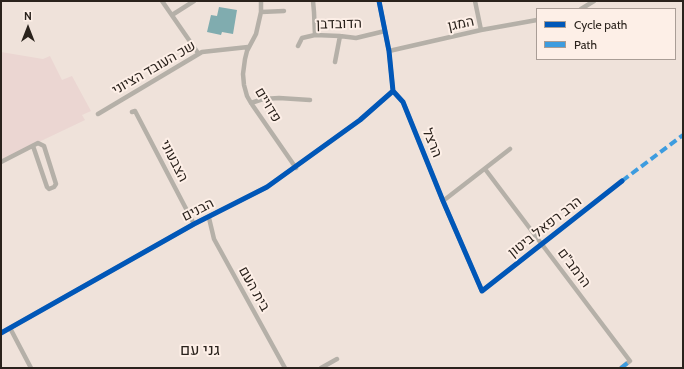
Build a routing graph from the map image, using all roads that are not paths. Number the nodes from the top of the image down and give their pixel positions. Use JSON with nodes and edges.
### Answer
{"nodes":[{"id":1,"x":162,"y":1,"type":"edge"},
{"id":2,"x":194,"y":1,"type":"edge"},
{"id":3,"x":261,"y":1,"type":"edge"},
{"id":4,"x":313,"y":1,"type":"edge"},
{"id":5,"x":379,"y":1,"type":"edge"},
{"id":6,"x":475,"y":1,"type":"edge"},
{"id":7,"x":594,"y":1,"type":"edge"},
{"id":8,"x":583,"y":8,"type":"edge"},
{"id":9,"x":284,"y":11,"type":"dead end"},
{"id":10,"x":261,"y":12,"type":"junction"},
{"id":11,"x":172,"y":15,"type":"junction"},
{"id":12,"x":536,"y":20,"type":"edge"},
{"id":13,"x":482,"y":30,"type":"junction"},
{"id":14,"x":385,"y":31,"type":"junction"},
{"id":15,"x":315,"y":35,"type":"junction"},
{"id":16,"x":340,"y":36,"type":"junction"},
{"id":17,"x":298,"y":46,"type":"dead end"},
{"id":18,"x":248,"y":47,"type":"junction"},
{"id":19,"x":389,"y":51,"type":"junction"},
{"id":20,"x":198,"y":53,"type":"junction"},
{"id":21,"x":335,"y":62,"type":"dead end"},
{"id":22,"x":393,"y":91,"type":"junction"},
{"id":23,"x":310,"y":100,"type":"dead end"},
{"id":24,"x":251,"y":103,"type":"junction"},
{"id":25,"x":132,"y":112,"type":"dead end"},
{"id":26,"x":98,"y":114,"type":"dead end"},
{"id":27,"x":33,"y":146,"type":"junction"},
{"id":28,"x":510,"y":149,"type":"dead end"},
{"id":29,"x":1,"y":162,"type":"edge"},
{"id":30,"x":296,"y":168,"type":"junction"},
{"id":31,"x":485,"y":168,"type":"junction"},
{"id":32,"x":622,"y":182,"type":"dead end"},
{"id":33,"x":443,"y":201,"type":"junction"},
{"id":34,"x":209,"y":218,"type":"junction"},
{"id":35,"x":194,"y":224,"type":"junction"},
{"id":36,"x":542,"y":244,"type":"junction"},
{"id":37,"x":482,"y":291,"type":"joint"},
{"id":38,"x":10,"y":328,"type":"junction"},
{"id":39,"x":1,"y":333,"type":"edge"},
{"id":40,"x":337,"y":359,"type":"dead end"},
{"id":41,"x":31,"y":368,"type":"edge"},
{"id":42,"x":285,"y":368,"type":"edge"},
{"id":43,"x":321,"y":368,"type":"edge"},
{"id":44,"x":621,"y":368,"type":"edge"}],
"edges":[{"from":1,"to":11,"type":"street"},
{"from":2,"to":11,"type":"street"},
{"from":3,"to":10,"type":"street","name":"פדויים"},
{"from":4,"to":15,"type":"street"},
{"from":5,"to":14,"type":"street"},
{"from":6,"to":13,"type":"street"},
{"from":7,"to":8,"type":"street"},
{"from":9,"to":10,"type":"street"},
{"from":10,"to":18,"type":"street","name":"פדויים"},
{"from":11,"to":20,"type":"street"},
{"from":12,"to":13,"type":"street","name":"המגן"},
{"from":13,"to":19,"type":"street","name":"המגן"},
{"from":14,"to":16,"type":"street","name":"הדובדבן"},
{"from":14,"to":19,"type":"street"},
{"from":15,"to":16,"type":"street","name":"הדובדבן"},
{"from":15,"to":17,"type":"street","name":"הדובדבן"},
{"from":16,"to":21,"type":"street"},
{"from":18,"to":20,"type":"street","name":"שכ העובד הציוני"},
{"from":18,"to":24,"type":"street","name":"פדויים"},
{"from":19,"to":22,"type":"street"},
{"from":20,"to":26,"type":"street","name":"שכ העובד הציוני"},
{"from":22,"to":30,"type":"street","name":"הבנים"},
{"from":22,"to":33,"type":"street","name":"הרצל"},
{"from":23,"to":24,"type":"street"},
{"from":24,"to":30,"type":"street","name":"פדויים"},
{"from":25,"to":35,"type":"street","name":"הצבעוני"},
{"from":27,"to":27,"type":"street"},
{"from":27,"to":29,"type":"street"},
{"from":28,"to":31,"type":"street"},
{"from":30,"to":34,"type":"street","name":"הבנים"},
{"from":31,"to":33,"type":"street"},
{"from":31,"to":36,"type":"street","name":"הרמב\"ם"},
{"from":32,"to":36,"type":"street","name":"הרב רפאל ביטון"},
{"from":33,"to":37,"type":"street","name":"הרצל"},
{"from":34,"to":35,"type":"street","name":"הבנים"},
{"from":34,"to":42,"type":"street","name":"בית העם"},
{"from":35,"to":38,"type":"street","name":"הבנים"},
{"from":36,"to":37,"type":"street","name":"הרב רפאל ביטון"},
{"from":36,"to":44,"type":"street","name":"הרמב\"ם"},
{"from":38,"to":39,"type":"street","name":"הבנים"},
{"from":38,"to":41,"type":"street"},
{"from":40,"to":43,"type":"street"}]}
